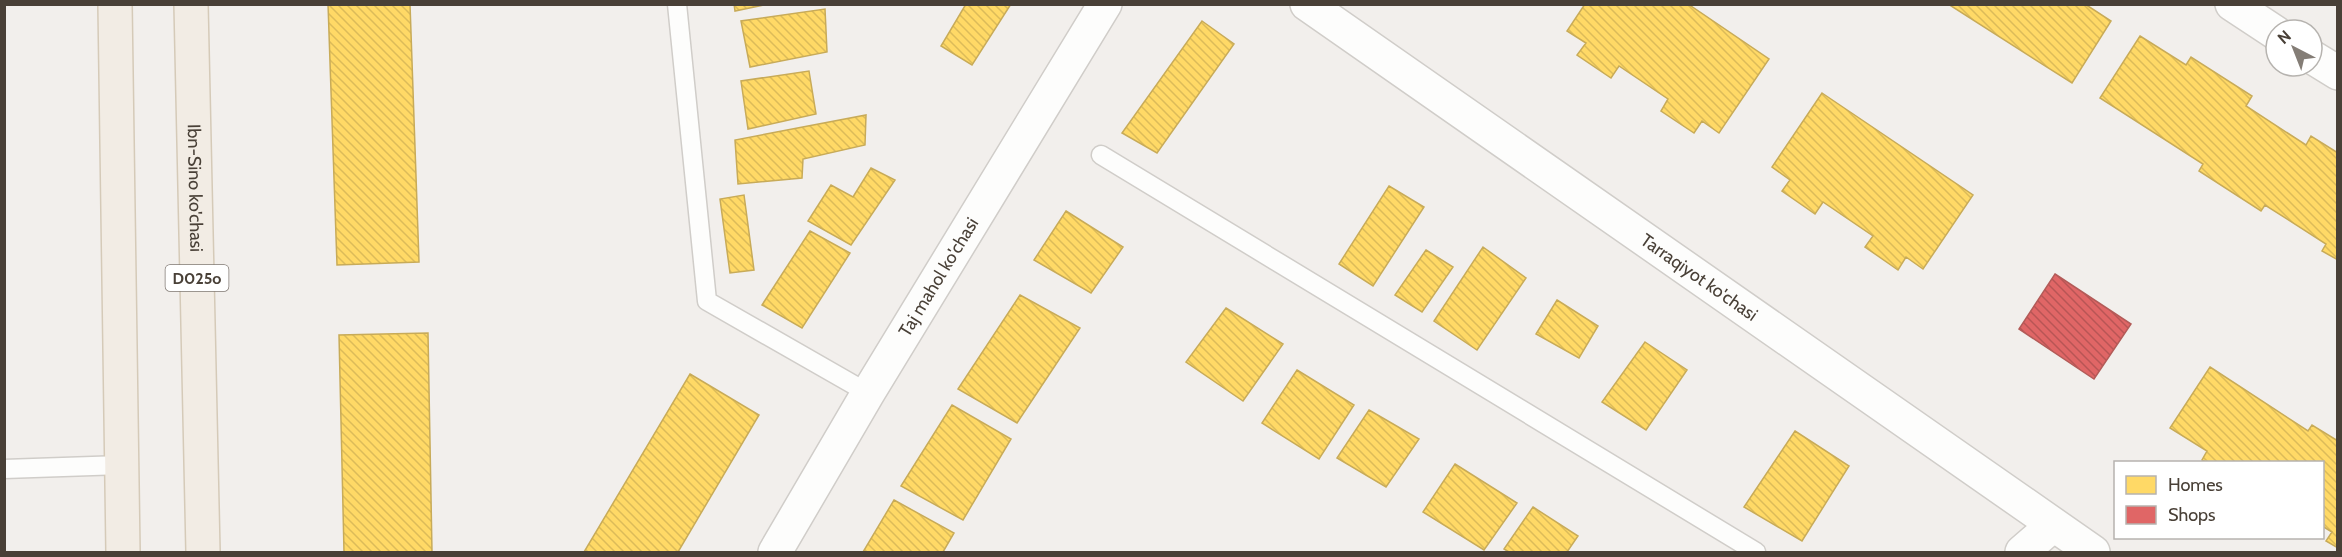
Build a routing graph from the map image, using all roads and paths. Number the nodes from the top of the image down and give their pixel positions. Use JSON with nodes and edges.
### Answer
{"nodes":[{"id":1,"x":115,"y":4,"type":"edge"},
{"id":2,"x":191,"y":4,"type":"edge"},
{"id":3,"x":677,"y":4,"type":"edge"},
{"id":4,"x":1105,"y":4,"type":"edge"},
{"id":5,"x":1307,"y":4,"type":"edge"},
{"id":6,"x":2232,"y":4,"type":"edge"},
{"id":7,"x":2264,"y":25,"type":"edge"},
{"id":8,"x":2324,"y":65,"type":"edge"},
{"id":9,"x":2337,"y":73,"type":"edge"},
{"id":10,"x":1101,"y":155,"type":"dead end"},
{"id":11,"x":868,"y":393,"type":"junction"},
{"id":12,"x":122,"y":465,"type":"junction"},
{"id":13,"x":4,"y":469,"type":"edge"},
{"id":14,"x":2052,"y":525,"type":"junction"},
{"id":15,"x":123,"y":552,"type":"edge"},
{"id":16,"x":203,"y":552,"type":"edge"},
{"id":17,"x":775,"y":552,"type":"edge"},
{"id":18,"x":1756,"y":552,"type":"edge"},
{"id":19,"x":2022,"y":552,"type":"edge"},
{"id":20,"x":2093,"y":552,"type":"edge"}],
"edges":[{"from":1,"to":12,"type":"main road"},
{"from":2,"to":16,"type":"main road","name":"Ibn-Sino ko'chasi","number":"D025o"},
{"from":3,"to":11,"type":"lane"},
{"from":4,"to":11,"type":"street","name":"Taj mahol ko'chasi"},
{"from":5,"to":14,"type":"street","name":"Tarraqiyot ko'chasi"},
{"from":6,"to":7,"type":"street"},
{"from":8,"to":9,"type":"street"},
{"from":10,"to":18,"type":"lane"},
{"from":11,"to":17,"type":"street","name":"Taj mahol ko'chasi"},
{"from":12,"to":13,"type":"lane"},
{"from":12,"to":15,"type":"main road"},
{"from":14,"to":19,"type":"street"},
{"from":14,"to":20,"type":"street","name":"Tarraqiyot ko'chasi"}]}
